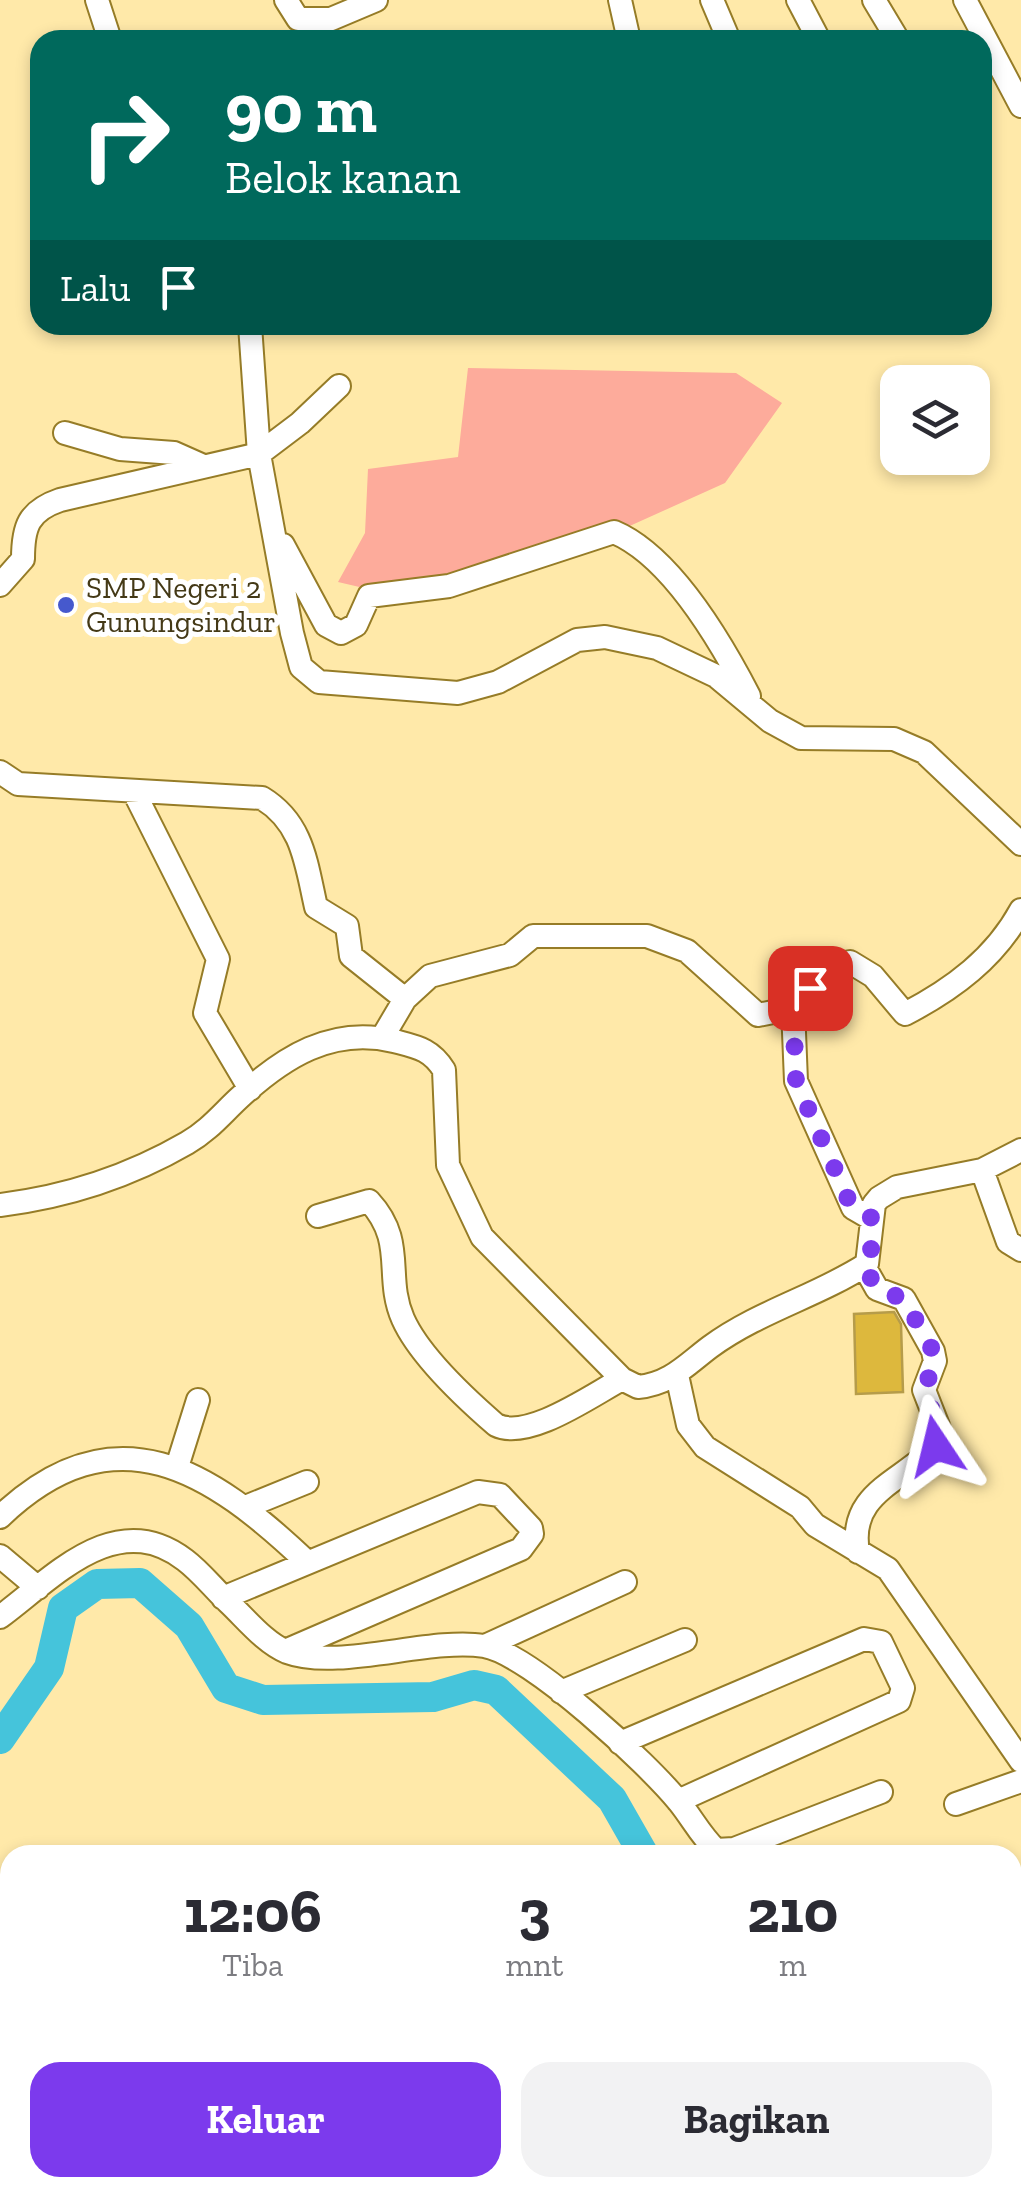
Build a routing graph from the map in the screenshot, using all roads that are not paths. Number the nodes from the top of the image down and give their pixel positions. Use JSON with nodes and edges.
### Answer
{"nodes":[{"id":1,"x":97,"y":0,"type":"edge"},
{"id":2,"x":286,"y":0,"type":"edge"},
{"id":3,"x":376,"y":0,"type":"edge"},
{"id":4,"x":620,"y":0,"type":"edge"},
{"id":5,"x":712,"y":0,"type":"edge"},
{"id":6,"x":798,"y":0,"type":"edge"},
{"id":7,"x":874,"y":0,"type":"edge"},
{"id":8,"x":964,"y":0,"type":"edge"},
{"id":9,"x":107,"y":30,"type":"edge"},
{"id":10,"x":627,"y":30,"type":"edge"},
{"id":11,"x":726,"y":30,"type":"edge"},
{"id":12,"x":814,"y":30,"type":"edge"},
{"id":13,"x":892,"y":30,"type":"edge"},
{"id":14,"x":980,"y":30,"type":"edge"},
{"id":15,"x":992,"y":52,"type":"edge"},
{"id":16,"x":1021,"y":106,"type":"edge"},
{"id":17,"x":251,"y":335,"type":"edge"},
{"id":18,"x":339,"y":386,"type":"dead end"},
{"id":19,"x":65,"y":433,"type":"dead end"},
{"id":20,"x":259,"y":454,"type":"junction"},
{"id":21,"x":201,"y":465,"type":"junction"},
{"id":22,"x":274,"y":528,"type":"junction"},
{"id":23,"x":0,"y":585,"type":"edge"},
{"id":24,"x":755,"y":708,"type":"junction"},
{"id":25,"x":0,"y":772,"type":"edge"},
{"id":26,"x":134,"y":792,"type":"junction"},
{"id":27,"x":1021,"y":844,"type":"edge"},
{"id":28,"x":1021,"y":910,"type":"edge"},
{"id":29,"x":405,"y":999,"type":"junction"},
{"id":30,"x":793,"y":1008,"type":"junction"},
{"id":31,"x":382,"y":1038,"type":"junction"},
{"id":32,"x":250,"y":1089,"type":"junction"},
{"id":33,"x":1021,"y":1150,"type":"edge"},
{"id":34,"x":982,"y":1170,"type":"junction"},
{"id":35,"x":0,"y":1205,"type":"edge"},
{"id":36,"x":318,"y":1216,"type":"dead end"},
{"id":37,"x":872,"y":1218,"type":"junction"},
{"id":38,"x":1021,"y":1250,"type":"edge"},
{"id":39,"x":864,"y":1266,"type":"junction"},
{"id":40,"x":677,"y":1375,"type":"junction"},
{"id":41,"x":622,"y":1379,"type":"junction"},
{"id":42,"x":198,"y":1400,"type":"dead end"},
{"id":43,"x":177,"y":1466,"type":"junction"},
{"id":44,"x":308,"y":1482,"type":"dead end"},
{"id":45,"x":248,"y":1506,"type":"junction"},
{"id":46,"x":0,"y":1517,"type":"edge"},
{"id":47,"x":858,"y":1552,"type":"junction"},
{"id":48,"x":0,"y":1556,"type":"edge"},
{"id":49,"x":307,"y":1562,"type":"junction"},
{"id":50,"x":625,"y":1582,"type":"dead end"},
{"id":51,"x":38,"y":1588,"type":"junction"},
{"id":52,"x":223,"y":1598,"type":"junction"},
{"id":53,"x":0,"y":1616,"type":"edge"},
{"id":54,"x":686,"y":1640,"type":"dead end"},
{"id":55,"x":485,"y":1646,"type":"junction"},
{"id":56,"x":284,"y":1651,"type":"junction"},
{"id":57,"x":561,"y":1692,"type":"junction"},
{"id":58,"x":620,"y":1744,"type":"junction"},
{"id":59,"x":1021,"y":1761,"type":"edge"},
{"id":60,"x":1021,"y":1781,"type":"edge"},
{"id":61,"x":881,"y":1792,"type":"dead end"},
{"id":62,"x":678,"y":1800,"type":"junction"},
{"id":63,"x":956,"y":1804,"type":"dead end"},
{"id":64,"x":710,"y":1845,"type":"edge"},
{"id":65,"x":743,"y":1845,"type":"edge"}],
"edges":[{"from":1,"to":9,"type":"street"},
{"from":2,"to":3,"type":"street"},
{"from":4,"to":10,"type":"street"},
{"from":5,"to":11,"type":"street"},
{"from":6,"to":12,"type":"street"},
{"from":7,"to":13,"type":"street"},
{"from":8,"to":14,"type":"street"},
{"from":15,"to":16,"type":"street"},
{"from":17,"to":20,"type":"street"},
{"from":18,"to":20,"type":"street"},
{"from":19,"to":21,"type":"street"},
{"from":20,"to":21,"type":"street"},
{"from":20,"to":22,"type":"street"},
{"from":21,"to":23,"type":"street"},
{"from":22,"to":24,"type":"street"},
{"from":22,"to":24,"type":"street"},
{"from":24,"to":27,"type":"street"},
{"from":25,"to":26,"type":"street"},
{"from":26,"to":29,"type":"street"},
{"from":26,"to":32,"type":"street"},
{"from":28,"to":30,"type":"street"},
{"from":29,"to":30,"type":"street"},
{"from":29,"to":31,"type":"street"},
{"from":30,"to":37,"type":"street"},
{"from":31,"to":32,"type":"street"},
{"from":31,"to":41,"type":"street"},
{"from":32,"to":35,"type":"street"},
{"from":33,"to":34,"type":"street"},
{"from":34,"to":37,"type":"street"},
{"from":34,"to":38,"type":"street"},
{"from":36,"to":41,"type":"street"},
{"from":37,"to":39,"type":"street"},
{"from":39,"to":40,"type":"street"},
{"from":39,"to":47,"type":"street"},
{"from":40,"to":41,"type":"street"},
{"from":40,"to":47,"type":"street"},
{"from":42,"to":43,"type":"street"},
{"from":43,"to":45,"type":"street"},
{"from":43,"to":46,"type":"street"},
{"from":44,"to":45,"type":"street"},
{"from":45,"to":49,"type":"street"},
{"from":47,"to":59,"type":"street"},
{"from":48,"to":51,"type":"street"},
{"from":49,"to":52,"type":"street"},
{"from":49,"to":56,"type":"street"},
{"from":50,"to":55,"type":"street"},
{"from":51,"to":52,"type":"street"},
{"from":51,"to":53,"type":"street"},
{"from":52,"to":56,"type":"street"},
{"from":54,"to":57,"type":"street"},
{"from":55,"to":56,"type":"street"},
{"from":55,"to":57,"type":"street"},
{"from":57,"to":58,"type":"street"},
{"from":58,"to":62,"type":"street"},
{"from":58,"to":62,"type":"street"},
{"from":60,"to":63,"type":"street"},
{"from":61,"to":65,"type":"street"},
{"from":62,"to":64,"type":"street"}]}
